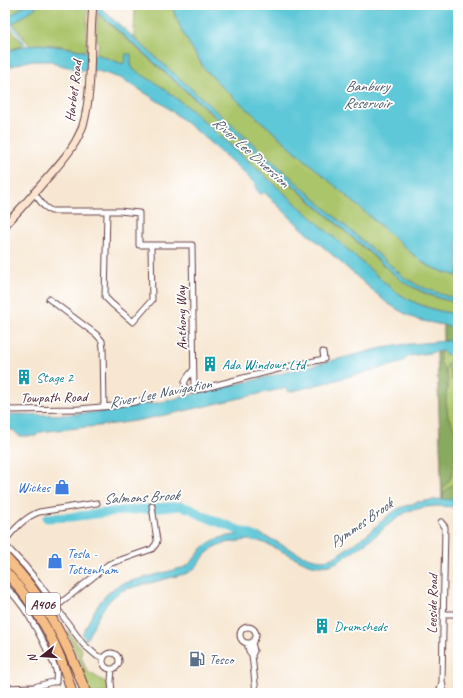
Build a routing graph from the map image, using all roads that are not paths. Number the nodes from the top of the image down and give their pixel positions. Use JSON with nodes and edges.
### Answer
{"nodes":[{"id":1,"x":93,"y":9,"type":"edge"},
{"id":2,"x":34,"y":193,"type":"junction"},
{"id":3,"x":107,"y":212,"type":"junction"},
{"id":4,"x":5,"y":225,"type":"edge"},
{"id":5,"x":151,"y":245,"type":"junction"},
{"id":6,"x":49,"y":299,"type":"dead end"},
{"id":7,"x":323,"y":352,"type":"dead end"},
{"id":8,"x":193,"y":370,"type":"junction"},
{"id":9,"x":194,"y":391,"type":"junction"},
{"id":10,"x":150,"y":399,"type":"dead end"},
{"id":11,"x":104,"y":407,"type":"junction"},
{"id":12,"x":5,"y":410,"type":"edge"},
{"id":13,"x":97,"y":503,"type":"dead end"},
{"id":14,"x":153,"y":508,"type":"dead end"},
{"id":15,"x":443,"y":525,"type":"dead end"},
{"id":16,"x":5,"y":541,"type":"edge"},
{"id":17,"x":5,"y":545,"type":"edge"},
{"id":18,"x":5,"y":557,"type":"edge"},
{"id":19,"x":5,"y":571,"type":"edge"},
{"id":20,"x":5,"y":586,"type":"edge"},
{"id":21,"x":56,"y":607,"type":"junction"},
{"id":22,"x":444,"y":614,"type":"junction"},
{"id":23,"x":458,"y":614,"type":"edge"},
{"id":24,"x":249,"y":642,"type":"dead end"},
{"id":25,"x":71,"y":658,"type":"junction"},
{"id":26,"x":104,"y":658,"type":"junction"},
{"id":27,"x":112,"y":669,"type":"junction"},
{"id":28,"x":5,"y":688,"type":"edge"},
{"id":29,"x":443,"y":692,"type":"edge"},
{"id":30,"x":72,"y":693,"type":"edge"},
{"id":31,"x":80,"y":693,"type":"edge"},
{"id":32,"x":86,"y":693,"type":"edge"},
{"id":33,"x":112,"y":693,"type":"edge"},
{"id":34,"x":256,"y":693,"type":"edge"}],
"edges":[{"from":1,"to":2,"type":"street","name":"Harbet Road"},
{"from":2,"to":3,"type":"street"},
{"from":2,"to":4,"type":"street","name":"Harbet Road"},
{"from":3,"to":5,"type":"street"},
{"from":3,"to":5,"type":"street"},
{"from":5,"to":8,"type":"street","name":"Anthony Way"},
{"from":6,"to":11,"type":"street"},
{"from":7,"to":9,"type":"street"},
{"from":8,"to":9,"type":"street","name":"Anthony Way"},
{"from":8,"to":9,"type":"street"},
{"from":10,"to":11,"type":"street","name":"Towpath Road"},
{"from":11,"to":12,"type":"street","name":"Towpath Road"},
{"from":13,"to":16,"type":"street"},
{"from":14,"to":21,"type":"street"},
{"from":15,"to":22,"type":"street","name":"Leeside Road"},
{"from":17,"to":21,"type":"street"},
{"from":18,"to":25,"type":"highway","number":"A406"},
{"from":19,"to":30,"type":"highway","number":"A406"},
{"from":20,"to":28,"type":"street"},
{"from":21,"to":26,"type":"street"},
{"from":22,"to":23,"type":"street"},
{"from":22,"to":29,"type":"street","name":"Leeside Road"},
{"from":24,"to":34,"type":"street"},
{"from":25,"to":31,"type":"highway","number":"A406"},
{"from":25,"to":32,"type":"highway","number":"A406"},
{"from":26,"to":27,"type":"street"},
{"from":26,"to":27,"type":"street"},
{"from":27,"to":33,"type":"street"}]}
